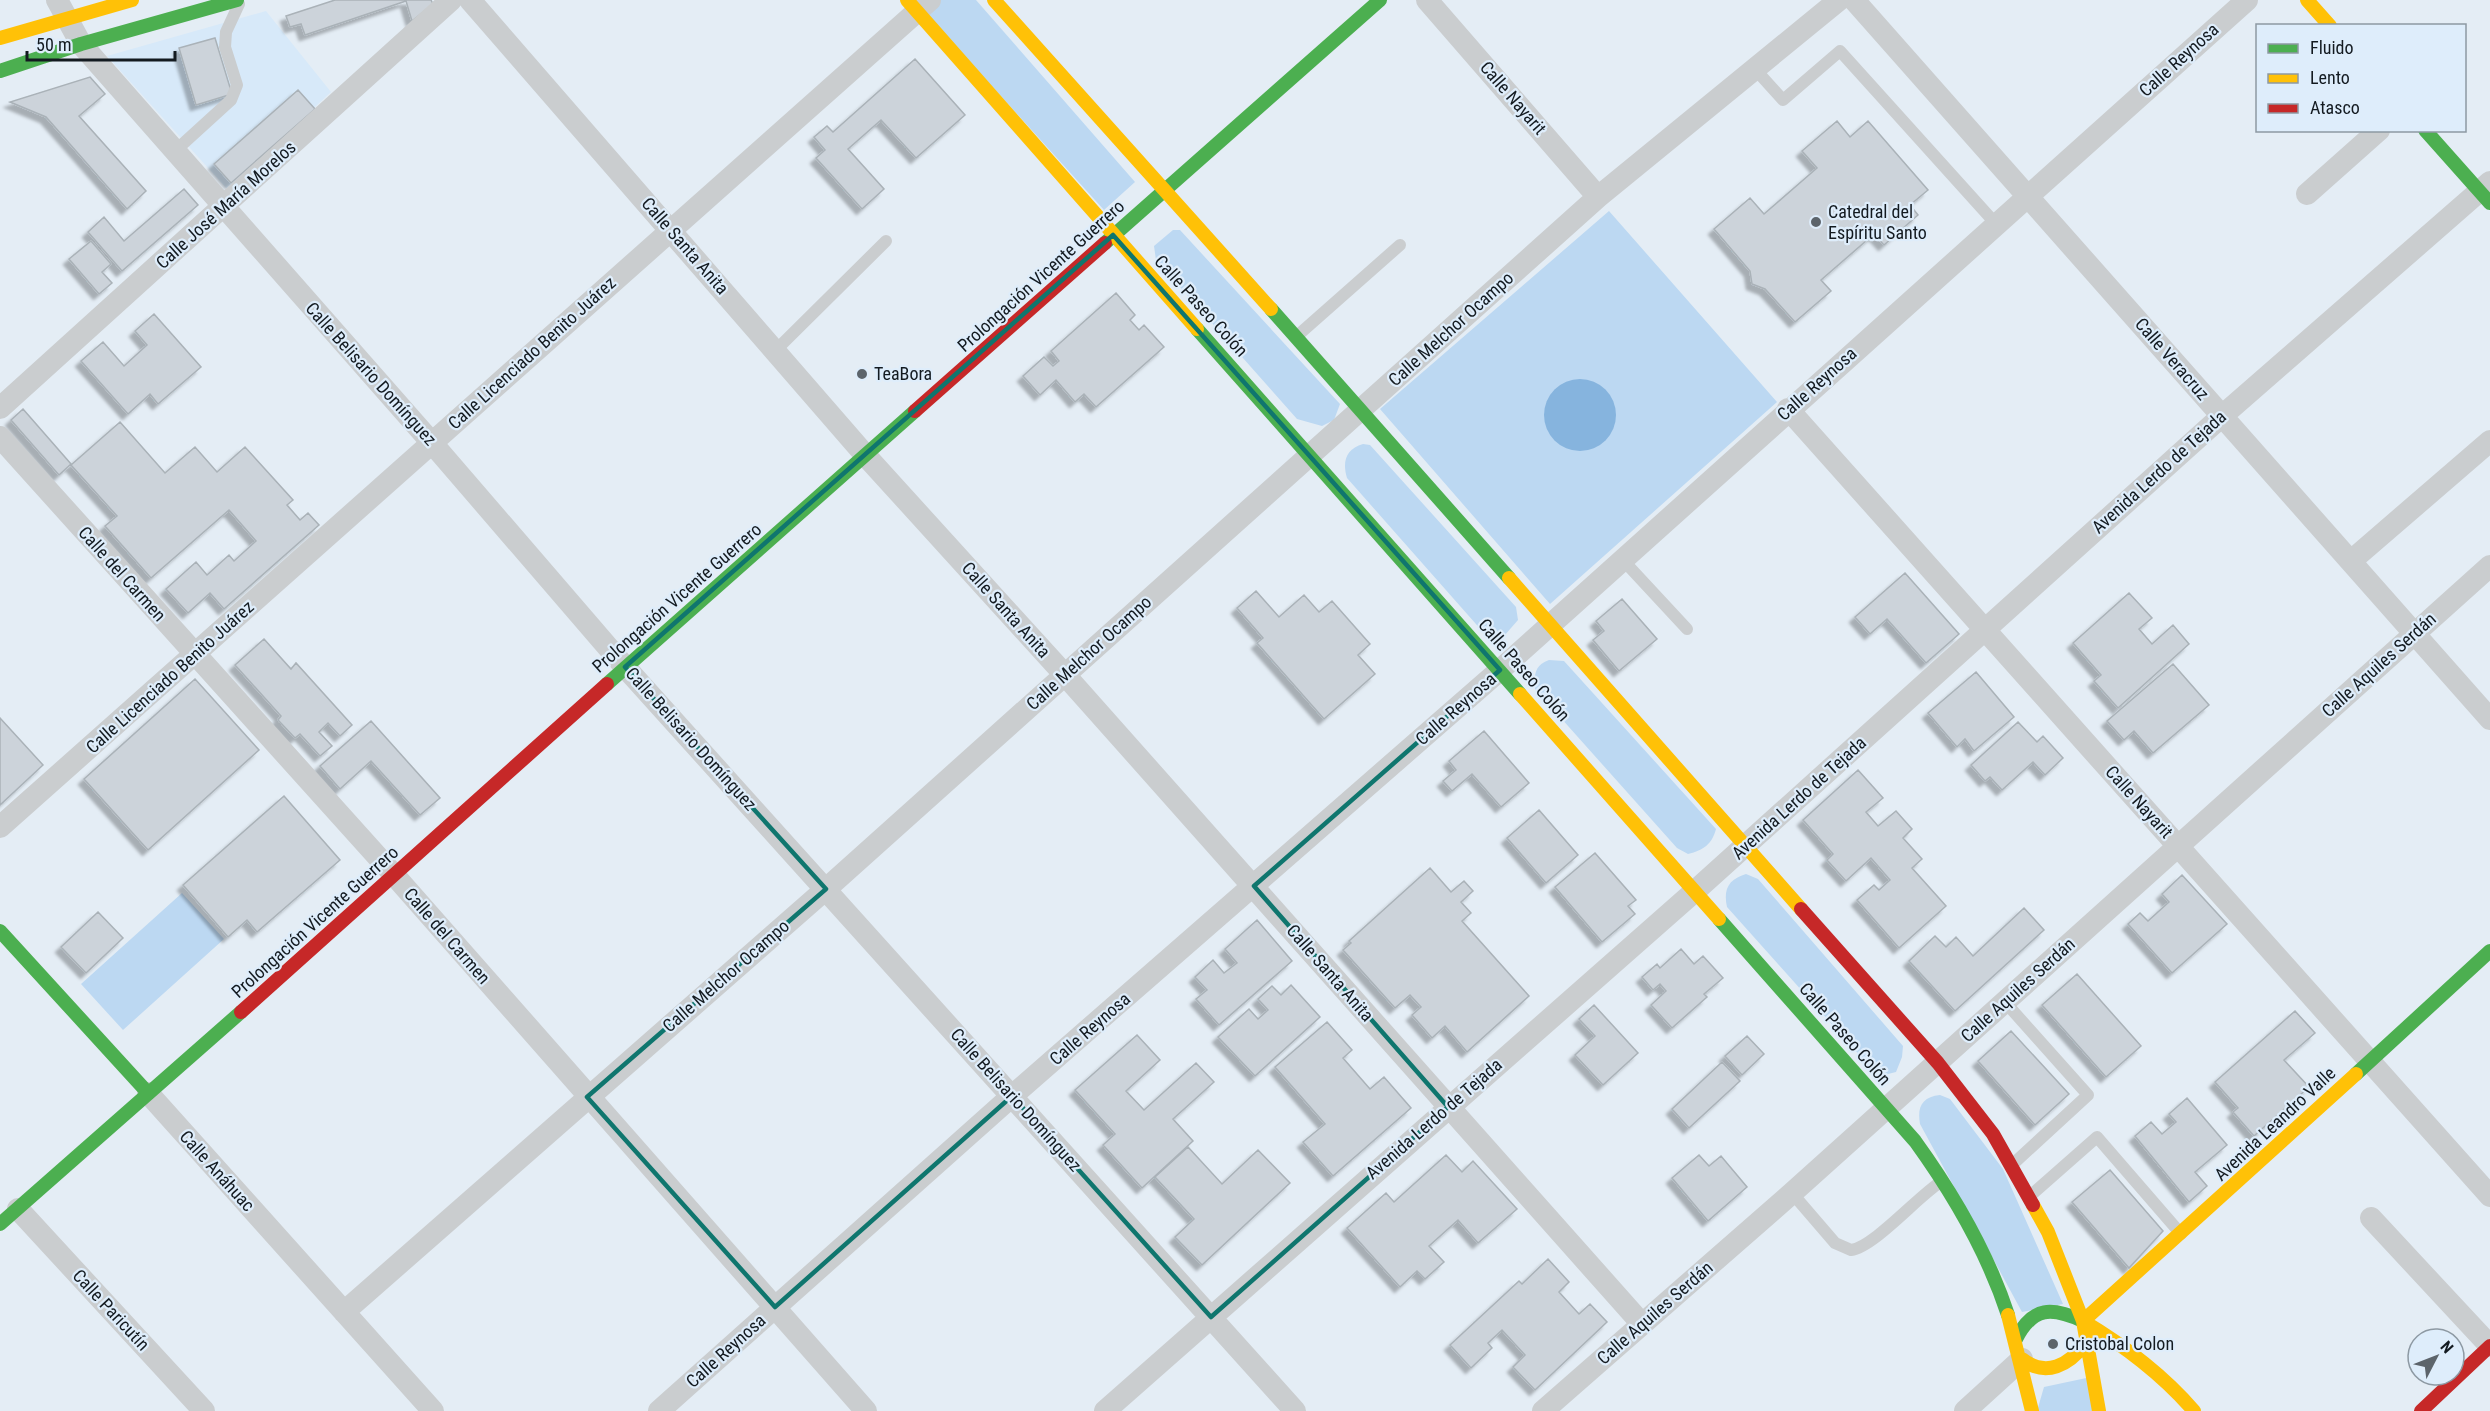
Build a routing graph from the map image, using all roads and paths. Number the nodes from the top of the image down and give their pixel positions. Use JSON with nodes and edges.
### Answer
{"nodes":[{"id":1,"x":132,"y":0,"type":"edge"},
{"id":2,"x":239,"y":0,"type":"edge"},
{"id":3,"x":451,"y":0,"type":"edge"},
{"id":4,"x":470,"y":0,"type":"edge"},
{"id":5,"x":994,"y":0,"type":"edge"},
{"id":6,"x":1380,"y":0,"type":"edge"},
{"id":7,"x":1427,"y":0,"type":"edge"},
{"id":8,"x":1839,"y":0,"type":"edge"},
{"id":9,"x":1854,"y":0,"type":"edge"},
{"id":10,"x":2247,"y":0,"type":"edge"},
{"id":11,"x":2307,"y":0,"type":"edge"},
{"id":12,"x":918,"y":4,"type":"edge"},
{"id":13,"x":54,"y":5,"type":"edge"},
{"id":14,"x":2328,"y":24,"type":"edge"},
{"id":15,"x":0,"y":38,"type":"edge"},
{"id":16,"x":81,"y":44,"type":"junction"},
{"id":17,"x":1755,"y":69,"type":"junction"},
{"id":18,"x":0,"y":71,"type":"edge"},
{"id":19,"x":2377,"y":132,"type":"edge"},
{"id":20,"x":2427,"y":132,"type":"edge"},
{"id":21,"x":175,"y":151,"type":"junction"},
{"id":22,"x":1164,"y":190,"type":"junction"},
{"id":23,"x":2487,"y":192,"type":"edge"},
{"id":24,"x":2307,"y":194,"type":"dead end"},
{"id":25,"x":2028,"y":195,"type":"junction"},
{"id":26,"x":1598,"y":197,"type":"junction"},
{"id":27,"x":224,"y":208,"type":"junction"},
{"id":28,"x":1996,"y":224,"type":"junction"},
{"id":29,"x":671,"y":230,"type":"junction"},
{"id":30,"x":1113,"y":235,"type":"junction"},
{"id":31,"x":886,"y":241,"type":"dead end"},
{"id":32,"x":1400,"y":245,"type":"dead end"},
{"id":33,"x":1296,"y":337,"type":"junction"},
{"id":34,"x":775,"y":351,"type":"junction"},
{"id":35,"x":0,"y":408,"type":"edge"},
{"id":36,"x":1788,"y":409,"type":"junction"},
{"id":37,"x":1360,"y":410,"type":"junction"},
{"id":38,"x":2222,"y":416,"type":"junction"},
{"id":39,"x":0,"y":437,"type":"edge"},
{"id":40,"x":2490,"y":441,"type":"edge"},
{"id":41,"x":432,"y":443,"type":"junction"},
{"id":42,"x":1309,"y":453,"type":"junction"},
{"id":43,"x":866,"y":456,"type":"junction"},
{"id":44,"x":1622,"y":559,"type":"junction"},
{"id":45,"x":2351,"y":561,"type":"junction"},
{"id":46,"x":2490,"y":566,"type":"edge"},
{"id":47,"x":1550,"y":624,"type":"junction"},
{"id":48,"x":1687,"y":629,"type":"dead end"},
{"id":49,"x":1984,"y":630,"type":"junction"},
{"id":50,"x":2415,"y":633,"type":"junction"},
{"id":51,"x":195,"y":656,"type":"junction"},
{"id":52,"x":625,"y":667,"type":"junction"},
{"id":53,"x":1500,"y":670,"type":"junction"},
{"id":54,"x":1065,"y":675,"type":"junction"},
{"id":55,"x":2490,"y":719,"type":"edge"},
{"id":56,"x":0,"y":827,"type":"edge"},
{"id":57,"x":1746,"y":846,"type":"junction"},
{"id":58,"x":2179,"y":846,"type":"junction"},
{"id":59,"x":395,"y":876,"type":"junction"},
{"id":60,"x":1254,"y":886,"type":"junction"},
{"id":61,"x":826,"y":889,"type":"junction"},
{"id":62,"x":1695,"y":891,"type":"junction"},
{"id":63,"x":0,"y":931,"type":"edge"},
{"id":64,"x":2490,"y":951,"type":"edge"},
{"id":65,"x":2005,"y":1002,"type":"junction"},
{"id":66,"x":2368,"y":1061,"type":"junction"},
{"id":67,"x":1938,"y":1063,"type":"junction"},
{"id":68,"x":148,"y":1094,"type":"junction"},
{"id":69,"x":1012,"y":1096,"type":"junction"},
{"id":70,"x":587,"y":1097,"type":"junction"},
{"id":71,"x":1448,"y":1107,"type":"junction"},
{"id":72,"x":1886,"y":1107,"type":"junction"},
{"id":73,"x":2012,"y":1165,"type":"junction"},
{"id":74,"x":1944,"y":1180,"type":"junction"},
{"id":75,"x":1792,"y":1193,"type":"junction"},
{"id":76,"x":2490,"y":1196,"type":"edge"},
{"id":77,"x":2030,"y":1197,"type":"junction"},
{"id":78,"x":18,"y":1209,"type":"junction"},
{"id":79,"x":2371,"y":1218,"type":"dead end"},
{"id":80,"x":0,"y":1224,"type":"edge"},
{"id":81,"x":2182,"y":1234,"type":"junction"},
{"id":82,"x":775,"y":1306,"type":"junction"},
{"id":83,"x":344,"y":1312,"type":"junction"},
{"id":84,"x":1211,"y":1317,"type":"junction"},
{"id":85,"x":2083,"y":1321,"type":"junction"},
{"id":86,"x":1642,"y":1324,"type":"junction"},
{"id":87,"x":2086,"y":1343,"type":"junction"},
{"id":88,"x":2490,"y":1346,"type":"edge"},
{"id":89,"x":2019,"y":1349,"type":"junction"},
{"id":90,"x":204,"y":1411,"type":"edge"},
{"id":91,"x":433,"y":1411,"type":"edge"},
{"id":92,"x":659,"y":1411,"type":"edge"},
{"id":93,"x":866,"y":1411,"type":"edge"},
{"id":94,"x":1105,"y":1411,"type":"edge"},
{"id":95,"x":1295,"y":1411,"type":"edge"},
{"id":96,"x":1543,"y":1411,"type":"edge"},
{"id":97,"x":1965,"y":1411,"type":"edge"},
{"id":98,"x":2032,"y":1411,"type":"edge"},
{"id":99,"x":2099,"y":1411,"type":"edge"},
{"id":100,"x":2194,"y":1411,"type":"edge"},
{"id":101,"x":2421,"y":1411,"type":"edge"}],
"edges":[{"from":1,"to":13,"type":"main road"},
{"from":2,"to":16,"type":"main road"},
{"from":2,"to":21,"type":"lane"},
{"from":3,"to":27,"type":"street","name":"Calle José María Morelos"},
{"from":4,"to":29,"type":"street","name":"Calle Santa Anita"},
{"from":5,"to":22,"type":"main road"},
{"from":6,"to":22,"type":"main road","name":"Prolongación Vicente Guerrero"},
{"from":7,"to":26,"type":"street","name":"Calle Nayarit"},
{"from":8,"to":17,"type":"street","name":"Calle Melchor Ocampo"},
{"from":9,"to":25,"type":"street","name":"Calle Veracruz"},
{"from":10,"to":25,"type":"street","name":"Calle Reynosa"},
{"from":11,"to":14,"type":"main road"},
{"from":12,"to":29,"type":"street","name":"Calle Licenciado Benito Juárez"},
{"from":12,"to":30,"type":"main road","name":"Calle Paseo Colón"},
{"from":13,"to":15,"type":"main road"},
{"from":13,"to":16,"type":"street","name":"Calle Belisario Domínguez"},
{"from":16,"to":18,"type":"main road"},
{"from":16,"to":21,"type":"street","name":"Calle Belisario Domínguez"},
{"from":17,"to":26,"type":"street","name":"Calle Melchor Ocampo"},
{"from":17,"to":28,"type":"lane"},
{"from":19,"to":24,"type":"street"},
{"from":20,"to":23,"type":"main road"},
{"from":21,"to":27,"type":"street","name":"Calle Belisario Domínguez"},
{"from":22,"to":30,"type":"main road","name":"Prolongación Vicente Guerrero"},
{"from":22,"to":33,"type":"main road"},
{"from":23,"to":38,"type":"street","name":"Avenida Lerdo de Tejada"},
{"from":25,"to":28,"type":"street","name":"Calle Reynosa"},
{"from":25,"to":38,"type":"street","name":"Calle Veracruz"},
{"from":26,"to":37,"type":"street","name":"Calle Melchor Ocampo"},
{"from":27,"to":35,"type":"street","name":"Calle José María Morelos"},
{"from":27,"to":41,"type":"street","name":"Calle Belisario Domínguez"},
{"from":28,"to":36,"type":"street","name":"Calle Reynosa"},
{"from":29,"to":34,"type":"street","name":"Calle Santa Anita"},
{"from":29,"to":41,"type":"street","name":"Calle Licenciado Benito Juárez"},
{"from":30,"to":42,"type":"main road","name":"Calle Paseo Colón"},
{"from":30,"to":43,"type":"main road","name":"Prolongación Vicente Guerrero"},
{"from":31,"to":34,"type":"lane"},
{"from":32,"to":33,"type":"lane"},
{"from":33,"to":37,"type":"main road"},
{"from":34,"to":43,"type":"street","name":"Calle Santa Anita"},
{"from":36,"to":44,"type":"street","name":"Calle Reynosa"},
{"from":36,"to":49,"type":"street","name":"Calle Nayarit"},
{"from":37,"to":42,"type":"street","name":"Calle Melchor Ocampo"},
{"from":37,"to":47,"type":"main road"},
{"from":38,"to":45,"type":"street","name":"Calle Veracruz"},
{"from":38,"to":49,"type":"street","name":"Avenida Lerdo de Tejada"},
{"from":39,"to":51,"type":"street","name":"Calle del Carmen"},
{"from":40,"to":45,"type":"street"},
{"from":41,"to":51,"type":"street","name":"Calle Licenciado Benito Juárez"},
{"from":41,"to":52,"type":"street","name":"Calle Belisario Domínguez"},
{"from":42,"to":53,"type":"main road","name":"Calle Paseo Colón"},
{"from":42,"to":54,"type":"street","name":"Calle Melchor Ocampo"},
{"from":43,"to":52,"type":"main road","name":"Prolongación Vicente Guerrero"},
{"from":43,"to":54,"type":"street","name":"Calle Santa Anita"},
{"from":44,"to":47,"type":"street","name":"Calle Reynosa"},
{"from":44,"to":48,"type":"lane"},
{"from":45,"to":50,"type":"street","name":"Calle Veracruz"},
{"from":46,"to":50,"type":"street","name":"Calle Aquiles Serdán"},
{"from":47,"to":53,"type":"street","name":"Calle Reynosa"},
{"from":47,"to":57,"type":"main road"},
{"from":49,"to":57,"type":"street","name":"Avenida Lerdo de Tejada"},
{"from":49,"to":58,"type":"street","name":"Calle Nayarit"},
{"from":50,"to":55,"type":"street","name":"Calle Veracruz"},
{"from":50,"to":58,"type":"street","name":"Calle Aquiles Serdán"},
{"from":51,"to":56,"type":"street","name":"Calle Licenciado Benito Juárez"},
{"from":51,"to":59,"type":"street","name":"Calle del Carmen"},
{"from":52,"to":59,"type":"main road","name":"Prolongación Vicente Guerrero"},
{"from":52,"to":61,"type":"street","name":"Calle Belisario Domínguez"},
{"from":53,"to":60,"type":"street","name":"Calle Reynosa"},
{"from":53,"to":62,"type":"main road","name":"Calle Paseo Colón"},
{"from":54,"to":60,"type":"street","name":"Calle Santa Anita"},
{"from":54,"to":61,"type":"street","name":"Calle Melchor Ocampo"},
{"from":57,"to":62,"type":"street","name":"Avenida Lerdo de Tejada"},
{"from":57,"to":67,"type":"main road"},
{"from":58,"to":65,"type":"street","name":"Calle Aquiles Serdán"},
{"from":58,"to":66,"type":"street","name":"Calle Nayarit"},
{"from":59,"to":68,"type":"main road","name":"Prolongación Vicente Guerrero"},
{"from":59,"to":70,"type":"street","name":"Calle del Carmen"},
{"from":60,"to":69,"type":"street","name":"Calle Reynosa"},
{"from":60,"to":71,"type":"street","name":"Calle Santa Anita"},
{"from":61,"to":69,"type":"street","name":"Calle Belisario Domínguez"},
{"from":61,"to":70,"type":"street","name":"Calle Melchor Ocampo"},
{"from":62,"to":71,"type":"street","name":"Avenida Lerdo de Tejada"},
{"from":62,"to":72,"type":"main road","name":"Calle Paseo Colón"},
{"from":63,"to":68,"type":"main road","name":"Calle Anáhuac"},
{"from":64,"to":66,"type":"main road","name":"Avenida Leandro Valle"},
{"from":65,"to":67,"type":"street","name":"Calle Aquiles Serdán"},
{"from":65,"to":73,"type":"lane"},
{"from":66,"to":76,"type":"street","name":"Calle Nayarit"},
{"from":66,"to":81,"type":"main road","name":"Avenida Leandro Valle"},
{"from":67,"to":72,"type":"street","name":"Calle Aquiles Serdán"},
{"from":67,"to":73,"type":"main road"},
{"from":68,"to":78,"type":"main road","name":"Prolongación Vicente Guerrero"},
{"from":68,"to":83,"type":"street","name":"Calle Anáhuac"},
{"from":69,"to":82,"type":"street","name":"Calle Reynosa"},
{"from":69,"to":84,"type":"street","name":"Calle Belisario Domínguez"},
{"from":70,"to":82,"type":"street","name":"Calle del Carmen"},
{"from":70,"to":83,"type":"street","name":"Calle Melchor Ocampo"},
{"from":71,"to":84,"type":"street","name":"Avenida Lerdo de Tejada"},
{"from":71,"to":86,"type":"street","name":"Calle Santa Anita"},
{"from":72,"to":74,"type":"main road","name":"Calle Paseo Colón"},
{"from":72,"to":75,"type":"street","name":"Calle Aquiles Serdán"},
{"from":73,"to":77,"type":"main road"},
{"from":74,"to":75,"type":"lane"},
{"from":74,"to":89,"type":"main road","name":"Calle Paseo Colón"},
{"from":75,"to":86,"type":"street","name":"Calle Aquiles Serdán"},
{"from":77,"to":81,"type":"lane"},
{"from":77,"to":85,"type":"main road"},
{"from":78,"to":80,"type":"main road","name":"Prolongación Vicente Guerrero"},
{"from":78,"to":90,"type":"street","name":"Calle Paricutín"},
{"from":79,"to":88,"type":"street"},
{"from":81,"to":85,"type":"main road","name":"Avenida Leandro Valle"},
{"from":82,"to":92,"type":"street","name":"Calle Reynosa"},
{"from":82,"to":93,"type":"street","name":"Calle del Carmen"},
{"from":83,"to":91,"type":"street","name":"Calle Anáhuac"},
{"from":84,"to":94,"type":"street","name":"Avenida Lerdo de Tejada"},
{"from":84,"to":95,"type":"street","name":"Calle Belisario Domínguez"},
{"from":85,"to":87,"type":"main road"},
{"from":85,"to":89,"type":"main road"},
{"from":85,"to":100,"type":"main road"},
{"from":86,"to":96,"type":"street","name":"Calle Aquiles Serdán"},
{"from":87,"to":89,"type":"main road"},
{"from":87,"to":99,"type":"main road"},
{"from":88,"to":101,"type":"main road"},
{"from":89,"to":97,"type":"street"},
{"from":89,"to":98,"type":"main road","name":"Calle Paseo Colón"}]}
